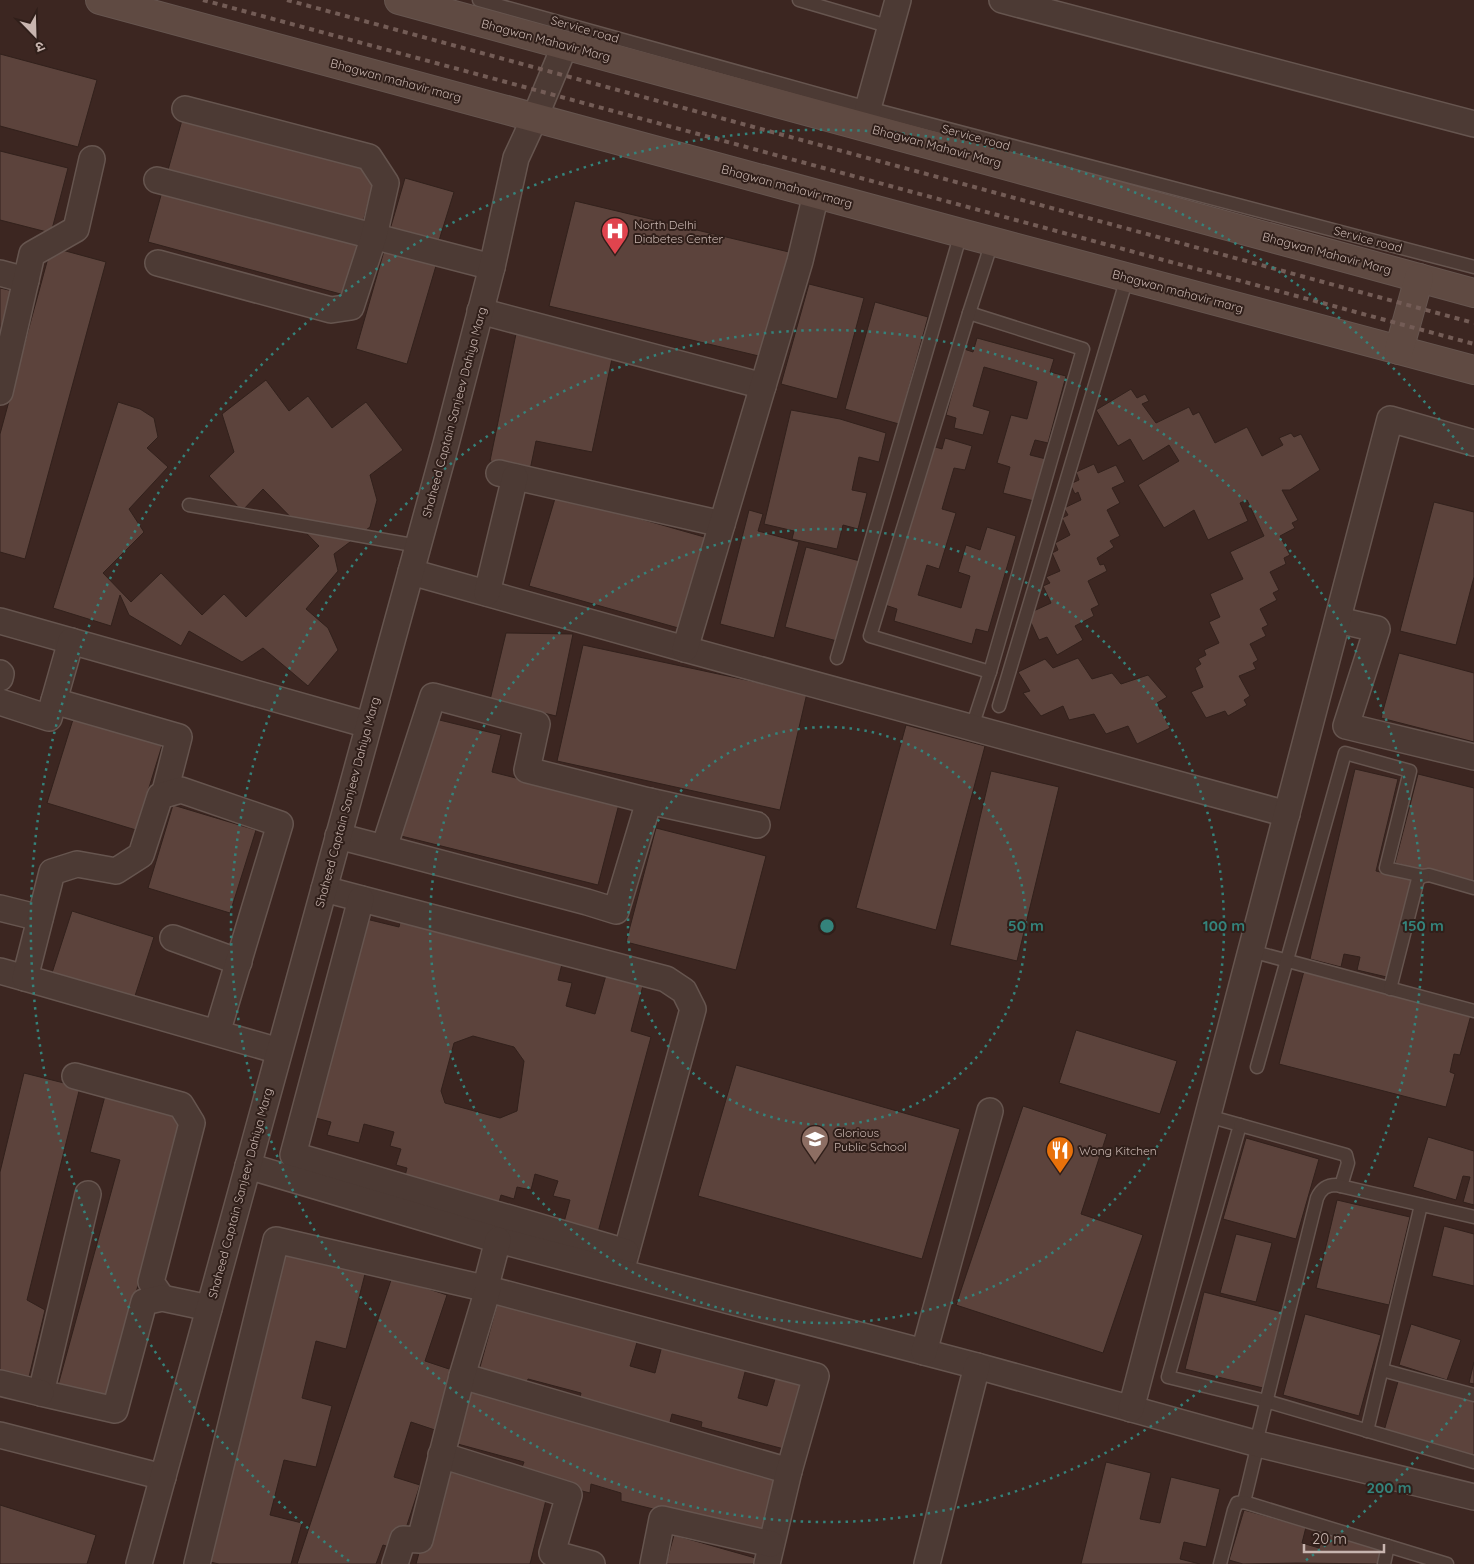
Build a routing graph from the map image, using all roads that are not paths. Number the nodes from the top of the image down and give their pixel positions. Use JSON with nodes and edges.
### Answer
{"nodes":[{"id":1,"x":100,"y":0,"type":"edge"},
{"id":2,"x":399,"y":0,"type":"edge"},
{"id":3,"x":480,"y":0,"type":"edge"},
{"id":4,"x":799,"y":0,"type":"edge"},
{"id":5,"x":898,"y":0,"type":"edge"},
{"id":6,"x":1002,"y":0,"type":"edge"},
{"id":7,"x":891,"y":26,"type":"junction"},
{"id":8,"x":564,"y":45,"type":"junction"},
{"id":9,"x":185,"y":109,"type":"dead end"},
{"id":10,"x":535,"y":117,"type":"junction"},
{"id":11,"x":865,"y":117,"type":"junction"},
{"id":12,"x":1474,"y":124,"type":"edge"},
{"id":13,"x":92,"y":158,"type":"dead end"},
{"id":14,"x":157,"y":180,"type":"dead end"},
{"id":15,"x":816,"y":194,"type":"junction"},
{"id":16,"x":961,"y":234,"type":"junction"},
{"id":17,"x":374,"y":236,"type":"junction"},
{"id":18,"x":992,"y":242,"type":"junction"},
{"id":19,"x":158,"y":262,"type":"dead end"},
{"id":20,"x":492,"y":267,"type":"junction"},
{"id":21,"x":1474,"y":267,"type":"edge"},
{"id":22,"x":0,"y":273,"type":"edge"},
{"id":23,"x":1127,"y":278,"type":"junction"},
{"id":24,"x":1418,"y":278,"type":"junction"},
{"id":25,"x":26,"y":280,"type":"junction"},
{"id":26,"x":1474,"y":293,"type":"edge"},
{"id":27,"x":480,"y":311,"type":"junction"},
{"id":28,"x":969,"y":313,"type":"junction"},
{"id":29,"x":1399,"y":350,"type":"junction"},
{"id":30,"x":1474,"y":370,"type":"edge"},
{"id":31,"x":763,"y":386,"type":"junction"},
{"id":32,"x":0,"y":392,"type":"edge"},
{"id":33,"x":1474,"y":443,"type":"edge"},
{"id":34,"x":189,"y":505,"type":"dead end"},
{"id":35,"x":722,"y":524,"type":"junction"},
{"id":36,"x":418,"y":546,"type":"junction"},
{"id":37,"x":410,"y":572,"type":"junction"},
{"id":38,"x":487,"y":593,"type":"junction"},
{"id":39,"x":1338,"y":620,"type":"junction"},
{"id":40,"x":0,"y":621,"type":"edge"},
{"id":41,"x":71,"y":640,"type":"junction"},
{"id":42,"x":685,"y":649,"type":"junction"},
{"id":43,"x":837,"y":658,"type":"dead end"},
{"id":44,"x":990,"y":672,"type":"junction"},
{"id":45,"x":0,"y":673,"type":"edge"},
{"id":46,"x":0,"y":678,"type":"edge"},
{"id":47,"x":54,"y":701,"type":"junction"},
{"id":48,"x":0,"y":702,"type":"edge"},
{"id":49,"x":999,"y":706,"type":"dead end"},
{"id":50,"x":368,"y":725,"type":"junction"},
{"id":51,"x":972,"y":727,"type":"junction"},
{"id":52,"x":1474,"y":757,"type":"edge"},
{"id":53,"x":164,"y":795,"type":"junction"},
{"id":54,"x":649,"y":802,"type":"junction"},
{"id":55,"x":1287,"y":814,"type":"junction"},
{"id":56,"x":758,"y":825,"type":"dead end"},
{"id":57,"x":338,"y":836,"type":"junction"},
{"id":58,"x":384,"y":848,"type":"junction"},
{"id":59,"x":1423,"y":876,"type":"junction"},
{"id":60,"x":1474,"y":888,"type":"edge"},
{"id":61,"x":324,"y":889,"type":"junction"},
{"id":62,"x":361,"y":899,"type":"junction"},
{"id":63,"x":0,"y":908,"type":"edge"},
{"id":64,"x":40,"y":918,"type":"junction"},
{"id":65,"x":173,"y":938,"type":"dead end"},
{"id":66,"x":1251,"y":951,"type":"junction"},
{"id":67,"x":1287,"y":961,"type":"junction"},
{"id":68,"x":239,"y":962,"type":"junction"},
{"id":69,"x":0,"y":971,"type":"edge"},
{"id":70,"x":25,"y":978,"type":"junction"},
{"id":71,"x":1390,"y":989,"type":"junction"},
{"id":72,"x":1474,"y":1011,"type":"edge"},
{"id":73,"x":217,"y":1033,"type":"junction"},
{"id":74,"x":279,"y":1051,"type":"junction"},
{"id":75,"x":1257,"y":1066,"type":"dead end"},
{"id":76,"x":76,"y":1076,"type":"dead end"},
{"id":77,"x":990,"y":1111,"type":"dead end"},
{"id":78,"x":1208,"y":1116,"type":"junction"},
{"id":79,"x":1240,"y":1126,"type":"junction"},
{"id":80,"x":248,"y":1166,"type":"junction"},
{"id":81,"x":1341,"y":1186,"type":"junction"},
{"id":82,"x":88,"y":1194,"type":"dead end"},
{"id":83,"x":1421,"y":1205,"type":"junction"},
{"id":84,"x":1474,"y":1217,"type":"edge"},
{"id":85,"x":498,"y":1240,"type":"junction"},
{"id":86,"x":623,"y":1262,"type":"junction"},
{"id":87,"x":488,"y":1289,"type":"junction"},
{"id":88,"x":162,"y":1298,"type":"junction"},
{"id":89,"x":209,"y":1308,"type":"junction"},
{"id":90,"x":924,"y":1352,"type":"junction"},
{"id":91,"x":977,"y":1366,"type":"junction"},
{"id":92,"x":1382,"y":1370,"type":"junction"},
{"id":93,"x":462,"y":1376,"type":"junction"},
{"id":94,"x":0,"y":1383,"type":"edge"},
{"id":95,"x":41,"y":1393,"type":"junction"},
{"id":96,"x":1474,"y":1395,"type":"edge"},
{"id":97,"x":1266,"y":1401,"type":"junction"},
{"id":98,"x":1131,"y":1409,"type":"junction"},
{"id":99,"x":1367,"y":1430,"type":"junction"},
{"id":100,"x":0,"y":1435,"type":"edge"},
{"id":101,"x":1257,"y":1443,"type":"junction"},
{"id":102,"x":441,"y":1455,"type":"junction"},
{"id":103,"x":1474,"y":1462,"type":"edge"},
{"id":104,"x":789,"y":1471,"type":"junction"},
{"id":105,"x":163,"y":1477,"type":"junction"},
{"id":106,"x":1474,"y":1497,"type":"edge"},
{"id":107,"x":1244,"y":1502,"type":"junction"},
{"id":108,"x":1388,"y":1546,"type":"junction"},
{"id":109,"x":769,"y":1554,"type":"edge"},
{"id":110,"x":139,"y":1564,"type":"edge"},
{"id":111,"x":197,"y":1564,"type":"edge"},
{"id":112,"x":395,"y":1564,"type":"edge"},
{"id":113,"x":592,"y":1564,"type":"edge"},
{"id":114,"x":652,"y":1564,"type":"edge"},
{"id":115,"x":927,"y":1564,"type":"edge"},
{"id":116,"x":1220,"y":1564,"type":"edge"},
{"id":117,"x":1384,"y":1564,"type":"edge"},
{"id":118,"x":1447,"y":1564,"type":"edge"}],
"edges":[{"from":1,"to":10,"type":"main road","name":"Bhagwan mahavir marg"},
{"from":2,"to":8,"type":"main road","name":"Bhagwan Mahavir Marg"},
{"from":3,"to":11,"type":"lane","name":"Service road"},
{"from":4,"to":7,"type":"lane"},
{"from":5,"to":7,"type":"street"},
{"from":6,"to":12,"type":"street"},
{"from":7,"to":11,"type":"street"},
{"from":8,"to":10,"type":"street","name":"Shaheed Captain Sanjeev Dahiya Marg"},
{"from":8,"to":11,"type":"main road","name":"Bhagwan Mahavir Marg"},
{"from":9,"to":17,"type":"street"},
{"from":10,"to":15,"type":"main road","name":"Bhagwan mahavir marg"},
{"from":10,"to":20,"type":"street","name":"Shaheed Captain Sanjeev Dahiya Marg"},
{"from":11,"to":21,"type":"lane","name":"Service road"},
{"from":11,"to":24,"type":"main road","name":"Bhagwan Mahavir Marg"},
{"from":13,"to":25,"type":"street"},
{"from":14,"to":17,"type":"street"},
{"from":15,"to":16,"type":"main road","name":"Bhagwan mahavir marg"},
{"from":15,"to":31,"type":"street"},
{"from":16,"to":18,"type":"main road","name":"Bhagwan mahavir marg"},
{"from":16,"to":43,"type":"lane"},
{"from":17,"to":19,"type":"street"},
{"from":17,"to":20,"type":"street"},
{"from":18,"to":23,"type":"main road","name":"Bhagwan mahavir marg"},
{"from":18,"to":28,"type":"lane"},
{"from":20,"to":27,"type":"street","name":"Shaheed Captain Sanjeev Dahiya Marg"},
{"from":22,"to":25,"type":"street"},
{"from":23,"to":29,"type":"main road","name":"Bhagwan mahavir marg"},
{"from":23,"to":49,"type":"lane"},
{"from":24,"to":26,"type":"main road","name":"Bhagwan Mahavir Marg"},
{"from":24,"to":29,"type":"main road"},
{"from":25,"to":32,"type":"street"},
{"from":27,"to":31,"type":"street"},
{"from":27,"to":36,"type":"street","name":"Shaheed Captain Sanjeev Dahiya Marg"},
{"from":28,"to":44,"type":"lane"},
{"from":28,"to":44,"type":"lane"},
{"from":29,"to":30,"type":"main road","name":"Bhagwan mahavir marg"},
{"from":31,"to":35,"type":"street"},
{"from":33,"to":39,"type":"street"},
{"from":34,"to":36,"type":"lane"},
{"from":35,"to":38,"type":"street"},
{"from":35,"to":42,"type":"street"},
{"from":36,"to":37,"type":"street","name":"Shaheed Captain Sanjeev Dahiya Marg"},
{"from":37,"to":38,"type":"street"},
{"from":37,"to":50,"type":"street","name":"Shaheed Captain Sanjeev Dahiya Marg"},
{"from":38,"to":42,"type":"street"},
{"from":39,"to":52,"type":"street"},
{"from":39,"to":55,"type":"street"},
{"from":40,"to":41,"type":"street"},
{"from":41,"to":47,"type":"street"},
{"from":41,"to":50,"type":"street"},
{"from":42,"to":51,"type":"street"},
{"from":44,"to":51,"type":"lane"},
{"from":45,"to":46,"type":"street"},
{"from":47,"to":48,"type":"street"},
{"from":47,"to":53,"type":"street"},
{"from":50,"to":57,"type":"street","name":"Shaheed Captain Sanjeev Dahiya Marg"},
{"from":51,"to":55,"type":"street"},
{"from":53,"to":64,"type":"street"},
{"from":53,"to":68,"type":"street"},
{"from":54,"to":56,"type":"street"},
{"from":54,"to":58,"type":"street"},
{"from":54,"to":58,"type":"street"},
{"from":55,"to":66,"type":"street"},
{"from":57,"to":58,"type":"street"},
{"from":57,"to":61,"type":"street","name":"Shaheed Captain Sanjeev Dahiya Marg"},
{"from":59,"to":60,"type":"lane"},
{"from":59,"to":67,"type":"lane"},
{"from":59,"to":71,"type":"lane"},
{"from":61,"to":62,"type":"street"},
{"from":61,"to":74,"type":"street","name":"Shaheed Captain Sanjeev Dahiya Marg"},
{"from":62,"to":86,"type":"street"},
{"from":62,"to":86,"type":"street"},
{"from":63,"to":64,"type":"street"},
{"from":64,"to":70,"type":"street"},
{"from":65,"to":68,"type":"street"},
{"from":66,"to":67,"type":"lane"},
{"from":66,"to":78,"type":"street"},
{"from":67,"to":71,"type":"lane"},
{"from":67,"to":75,"type":"lane"},
{"from":68,"to":73,"type":"street"},
{"from":69,"to":70,"type":"street"},
{"from":70,"to":73,"type":"street"},
{"from":71,"to":72,"type":"lane"},
{"from":73,"to":74,"type":"street"},
{"from":74,"to":80,"type":"street","name":"Shaheed Captain Sanjeev Dahiya Marg"},
{"from":76,"to":88,"type":"street"},
{"from":77,"to":90,"type":"street"},
{"from":78,"to":79,"type":"lane"},
{"from":78,"to":98,"type":"street"},
{"from":79,"to":81,"type":"lane"},
{"from":79,"to":97,"type":"lane"},
{"from":80,"to":85,"type":"street"},
{"from":80,"to":89,"type":"street","name":"Shaheed Captain Sanjeev Dahiya Marg"},
{"from":81,"to":83,"type":"lane"},
{"from":81,"to":97,"type":"lane"},
{"from":82,"to":95,"type":"street"},
{"from":83,"to":84,"type":"lane"},
{"from":83,"to":92,"type":"lane"},
{"from":85,"to":86,"type":"street"},
{"from":85,"to":87,"type":"street"},
{"from":86,"to":90,"type":"street"},
{"from":87,"to":93,"type":"street"},
{"from":87,"to":104,"type":"street"},
{"from":87,"to":111,"type":"street"},
{"from":88,"to":89,"type":"street"},
{"from":88,"to":95,"type":"street"},
{"from":89,"to":105,"type":"street","name":"Shaheed Captain Sanjeev Dahiya Marg"},
{"from":90,"to":91,"type":"street"},
{"from":91,"to":98,"type":"street"},
{"from":91,"to":115,"type":"street"},
{"from":92,"to":96,"type":"lane"},
{"from":92,"to":99,"type":"lane"},
{"from":93,"to":102,"type":"street"},
{"from":93,"to":104,"type":"street"},
{"from":94,"to":95,"type":"street"},
{"from":97,"to":99,"type":"lane"},
{"from":97,"to":101,"type":"lane"},
{"from":98,"to":101,"type":"street"},
{"from":99,"to":103,"type":"lane"},
{"from":100,"to":105,"type":"street"},
{"from":101,"to":106,"type":"street"},
{"from":101,"to":107,"type":"lane"},
{"from":102,"to":112,"type":"street"},
{"from":102,"to":113,"type":"street"},
{"from":104,"to":109,"type":"street"},
{"from":105,"to":110,"type":"street","name":"Shaheed Captain Sanjeev Dahiya Marg"},
{"from":107,"to":108,"type":"lane"},
{"from":107,"to":116,"type":"lane"},
{"from":108,"to":117,"type":"lane"},
{"from":108,"to":118,"type":"lane"},
{"from":109,"to":114,"type":"street"}]}
